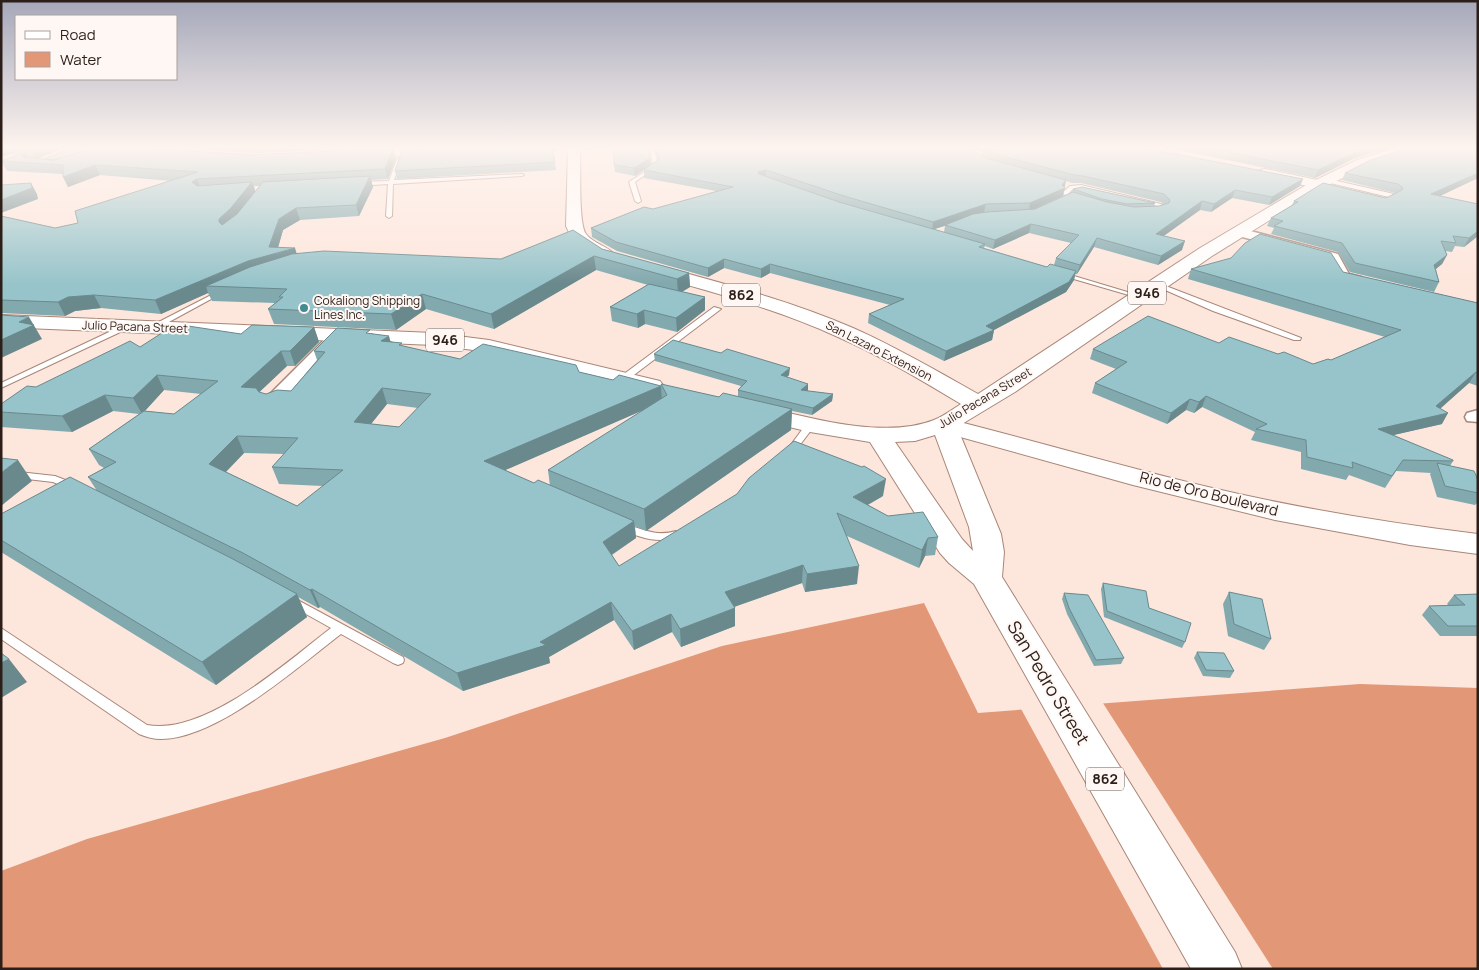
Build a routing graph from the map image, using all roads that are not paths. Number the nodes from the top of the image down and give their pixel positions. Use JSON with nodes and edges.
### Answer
{"nodes":[{"id":1,"x":390,"y":193,"type":"edge"},
{"id":2,"x":573,"y":193,"type":"edge"},
{"id":3,"x":636,"y":193,"type":"edge"},
{"id":4,"x":1066,"y":193,"type":"edge"},
{"id":5,"x":1108,"y":193,"type":"edge"},
{"id":6,"x":1305,"y":193,"type":"edge"},
{"id":7,"x":1375,"y":193,"type":"edge"},
{"id":8,"x":1071,"y":196,"type":"junction"},
{"id":9,"x":1063,"y":200,"type":"edge"},
{"id":10,"x":638,"y":201,"type":"dead end"},
{"id":11,"x":1380,"y":202,"type":"edge"},
{"id":12,"x":389,"y":216,"type":"dead end"},
{"id":13,"x":1239,"y":232,"type":"junction"},
{"id":14,"x":1051,"y":270,"type":"edge"},
{"id":15,"x":1369,"y":283,"type":"edge"},
{"id":16,"x":1158,"y":285,"type":"junction"},
{"id":17,"x":232,"y":287,"type":"edge"},
{"id":18,"x":1141,"y":297,"type":"junction"},
{"id":19,"x":717,"y":309,"type":"dead end"},
{"id":20,"x":1,"y":321,"type":"edge"},
{"id":21,"x":126,"y":326,"type":"junction"},
{"id":22,"x":153,"y":327,"type":"junction"},
{"id":23,"x":338,"y":335,"type":"junction"},
{"id":24,"x":1297,"y":338,"type":"dead end"},
{"id":25,"x":623,"y":378,"type":"junction"},
{"id":26,"x":1,"y":386,"type":"edge"},
{"id":27,"x":670,"y":390,"type":"edge"},
{"id":28,"x":273,"y":402,"type":"edge"},
{"id":29,"x":979,"y":405,"type":"junction"},
{"id":30,"x":735,"y":406,"type":"edge"},
{"id":31,"x":810,"y":425,"type":"junction"},
{"id":32,"x":944,"y":425,"type":"junction"},
{"id":33,"x":878,"y":435,"type":"junction"},
{"id":34,"x":780,"y":461,"type":"edge"},
{"id":35,"x":1,"y":473,"type":"edge"},
{"id":36,"x":69,"y":485,"type":"junction"},
{"id":37,"x":82,"y":491,"type":"edge"},
{"id":38,"x":54,"y":498,"type":"edge"},
{"id":39,"x":612,"y":522,"type":"edge"},
{"id":40,"x":689,"y":530,"type":"edge"},
{"id":41,"x":1478,"y":544,"type":"edge"},
{"id":42,"x":989,"y":583,"type":"junction"},
{"id":43,"x":281,"y":595,"type":"edge"},
{"id":44,"x":340,"y":628,"type":"junction"},
{"id":45,"x":1,"y":633,"type":"edge"},
{"id":46,"x":398,"y":660,"type":"dead end"},
{"id":47,"x":1218,"y":969,"type":"edge"}],
"edges":[{"from":1,"to":12,"type":"lane"},
{"from":2,"to":29,"type":"main road","name":"San Lazaro Extension","number":"862"},
{"from":3,"to":10,"type":"lane"},
{"from":4,"to":8,"type":"lane"},
{"from":5,"to":8,"type":"lane"},
{"from":6,"to":13,"type":"main road","name":"Julio Pacana Street","number":"946"},
{"from":7,"to":11,"type":"lane"},
{"from":8,"to":9,"type":"lane"},
{"from":13,"to":15,"type":"street"},
{"from":13,"to":16,"type":"main road","name":"Julio Pacana Street","number":"946"},
{"from":14,"to":18,"type":"lane"},
{"from":16,"to":18,"type":"main road","name":"Julio Pacana Street","number":"946"},
{"from":16,"to":24,"type":"lane"},
{"from":17,"to":22,"type":"lane"},
{"from":18,"to":29,"type":"main road","name":"Julio Pacana Street","number":"946"},
{"from":19,"to":25,"type":"lane"},
{"from":20,"to":21,"type":"main road","name":"Julio Pacana Street","number":"946"},
{"from":21,"to":22,"type":"main road","name":"Julio Pacana Street","number":"946"},
{"from":21,"to":26,"type":"lane"},
{"from":22,"to":23,"type":"main road","name":"Julio Pacana Street","number":"946"},
{"from":23,"to":25,"type":"main road","name":"Julio Pacana Street","number":"946"},
{"from":23,"to":28,"type":"street"},
{"from":25,"to":27,"type":"main road","name":"Julio Pacana Street","number":"946"},
{"from":29,"to":32,"type":"main road","name":"Julio Pacana Street","number":"946"},
{"from":30,"to":31,"type":"main road","name":"Julio Pacana Street","number":"946"},
{"from":31,"to":33,"type":"main road","name":"Julio Pacana Street","number":"946"},
{"from":31,"to":34,"type":"lane"},
{"from":32,"to":33,"type":"main road","name":"Julio Pacana Street","number":"946"},
{"from":32,"to":41,"type":"main road","name":"Rio de Oro Boulevard"},
{"from":32,"to":42,"type":"main road"},
{"from":33,"to":42,"type":"main road","name":"San Pedro Street","number":"862"},
{"from":35,"to":36,"type":"lane"},
{"from":36,"to":37,"type":"lane"},
{"from":36,"to":38,"type":"lane"},
{"from":39,"to":40,"type":"lane"},
{"from":42,"to":47,"type":"main road","name":"San Pedro Street","number":"862"},
{"from":43,"to":44,"type":"lane"},
{"from":44,"to":45,"type":"lane"},
{"from":44,"to":46,"type":"lane"}]}
